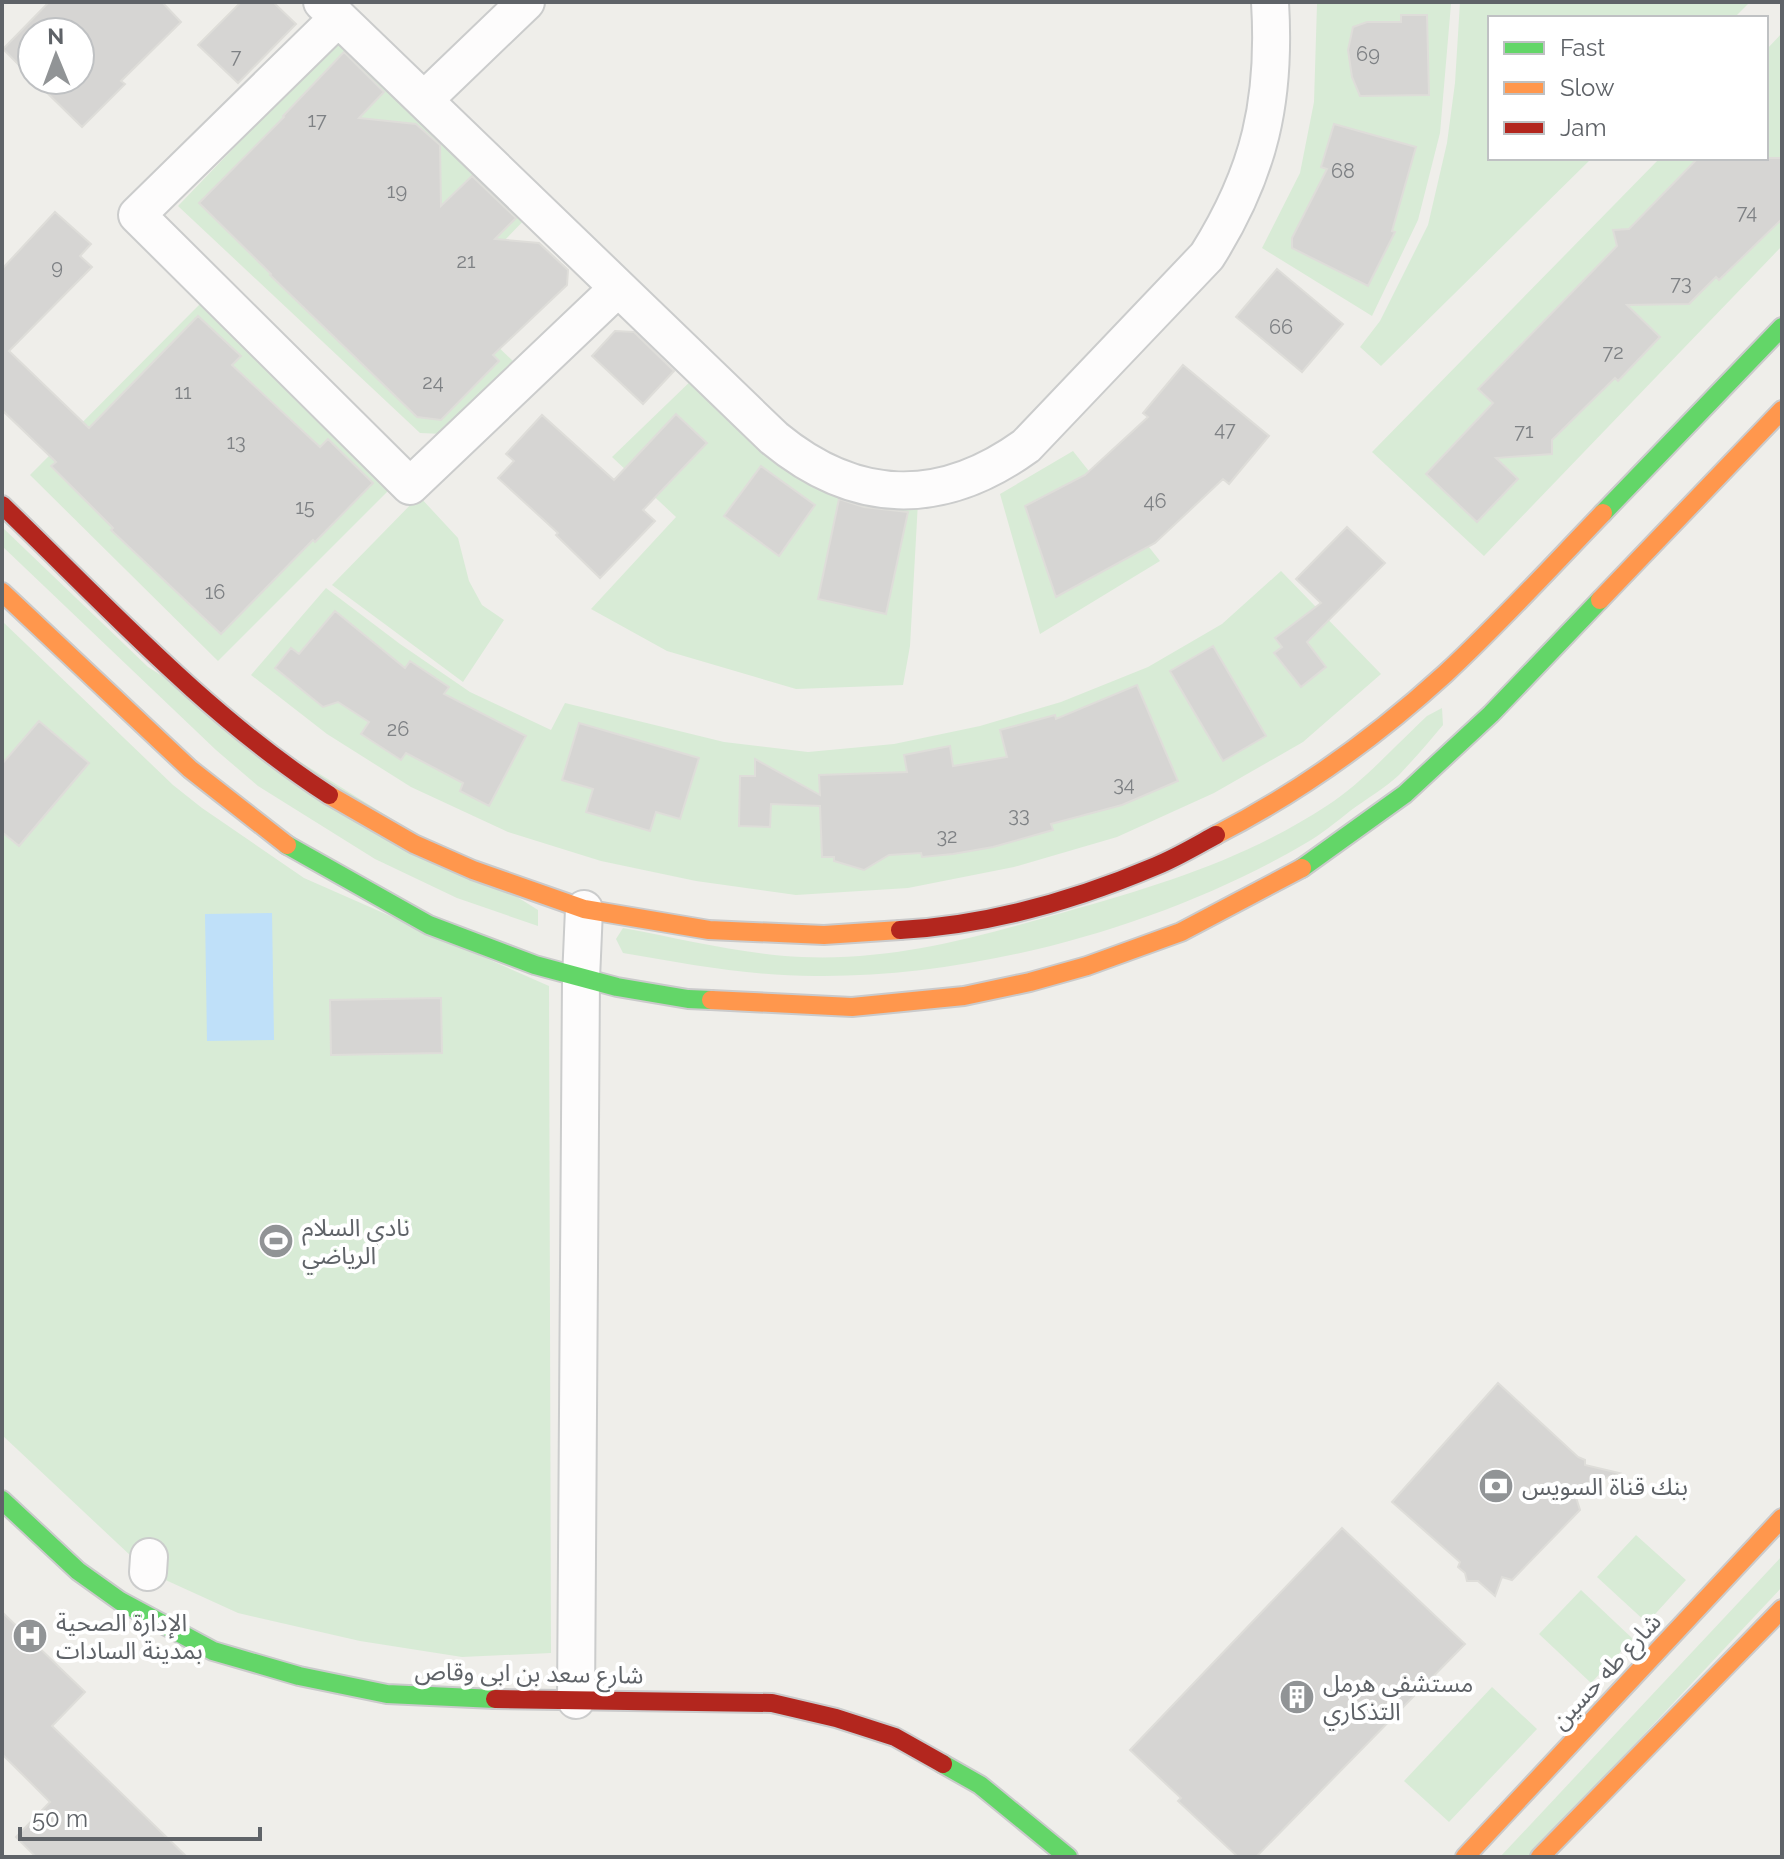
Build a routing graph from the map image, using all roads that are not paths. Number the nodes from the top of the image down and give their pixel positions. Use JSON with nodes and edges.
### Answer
{"nodes":[{"id":1,"x":526,"y":2,"type":"edge"},
{"id":2,"x":1270,"y":2,"type":"edge"},
{"id":3,"x":330,"y":10,"type":"edge"},
{"id":4,"x":424,"y":100,"type":"junction"},
{"id":5,"x":618,"y":288,"type":"junction"},
{"id":6,"x":1782,"y":327,"type":"edge"},
{"id":7,"x":1782,"y":410,"type":"edge"},
{"id":8,"x":2,"y":505,"type":"edge"},
{"id":9,"x":2,"y":592,"type":"edge"},
{"id":10,"x":584,"y":909,"type":"junction"},
{"id":11,"x":581,"y":979,"type":"junction"},
{"id":12,"x":2,"y":1500,"type":"edge"},
{"id":13,"x":1782,"y":1518,"type":"edge"},
{"id":14,"x":1782,"y":1609,"type":"edge"},
{"id":15,"x":576,"y":1700,"type":"junction"},
{"id":16,"x":1068,"y":1857,"type":"edge"},
{"id":17,"x":1465,"y":1857,"type":"edge"},
{"id":18,"x":1540,"y":1857,"type":"edge"}],
"edges":[{"from":1,"to":4,"type":"street"},
{"from":2,"to":5,"type":"street"},
{"from":3,"to":4,"type":"street"},
{"from":3,"to":5,"type":"street"},
{"from":4,"to":5,"type":"street"},
{"from":6,"to":10,"type":"street"},
{"from":7,"to":11,"type":"street"},
{"from":8,"to":10,"type":"street"},
{"from":9,"to":11,"type":"street"},
{"from":10,"to":11,"type":"street"},
{"from":11,"to":15,"type":"street"},
{"from":12,"to":15,"type":"street","name":"شارع سعد بن ابى وقاص"},
{"from":13,"to":17,"type":"street","name":"شارع طه حسين"},
{"from":14,"to":18,"type":"street"},
{"from":15,"to":16,"type":"street","name":"شارع سعد بن ابى وقاص"}]}
